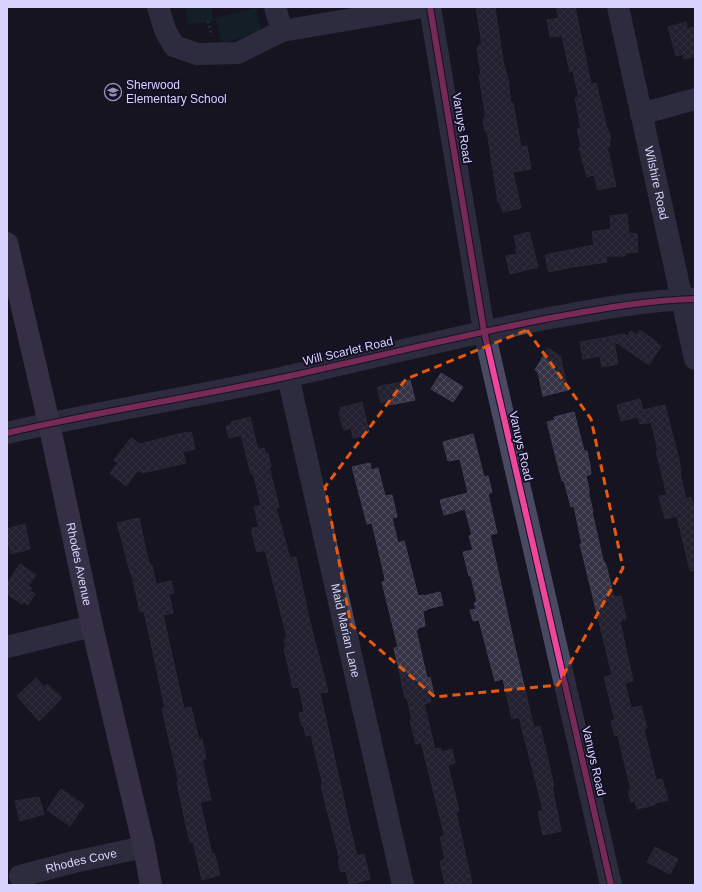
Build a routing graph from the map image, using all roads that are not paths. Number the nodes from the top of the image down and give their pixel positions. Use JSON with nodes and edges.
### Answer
{"nodes":[{"id":1,"x":158,"y":7,"type":"edge"},
{"id":2,"x":276,"y":7,"type":"edge"},
{"id":3,"x":423,"y":7,"type":"edge"},
{"id":4,"x":430,"y":7,"type":"edge"},
{"id":5,"x":618,"y":7,"type":"edge"},
{"id":6,"x":282,"y":31,"type":"junction"},
{"id":7,"x":695,"y":99,"type":"edge"},
{"id":8,"x":641,"y":114,"type":"junction"},
{"id":9,"x":7,"y":243,"type":"edge"},
{"id":10,"x":688,"y":299,"type":"edge"},
{"id":11,"x":484,"y":331,"type":"junction"},
{"id":12,"x":695,"y":359,"type":"edge"},
{"id":13,"x":288,"y":376,"type":"junction"},
{"id":14,"x":49,"y":423,"type":"junction"},
{"id":15,"x":7,"y":433,"type":"edge"},
{"id":16,"x":92,"y":626,"type":"junction"},
{"id":17,"x":7,"y":647,"type":"edge"},
{"id":18,"x":144,"y":847,"type":"junction"},
{"id":19,"x":20,"y":876,"type":"dead end"},
{"id":20,"x":151,"y":885,"type":"edge"},
{"id":21,"x":403,"y":885,"type":"edge"},
{"id":22,"x":611,"y":885,"type":"edge"}],
"edges":[{"from":1,"to":6,"type":"street"},
{"from":2,"to":6,"type":"street"},
{"from":3,"to":6,"type":"street"},
{"from":4,"to":11,"type":"street","name":"Vanuys Road"},
{"from":5,"to":8,"type":"street","name":"Wilshire Road"},
{"from":7,"to":8,"type":"street"},
{"from":8,"to":10,"type":"street","name":"Wilshire Road"},
{"from":9,"to":14,"type":"main road","name":"Rhodes Avenue"},
{"from":10,"to":11,"type":"street","name":"Will Scarlet Road"},
{"from":10,"to":12,"type":"street","name":"Wilshire Road"},
{"from":11,"to":13,"type":"street","name":"Will Scarlet Road"},
{"from":11,"to":22,"type":"street","name":"Vanuys Road"},
{"from":13,"to":14,"type":"street","name":"Will Scarlet Road"},
{"from":13,"to":21,"type":"street","name":"Maid Marian Lane"},
{"from":14,"to":15,"type":"street","name":"Will Scarlet Road"},
{"from":14,"to":16,"type":"main road","name":"Rhodes Avenue"},
{"from":16,"to":17,"type":"street"},
{"from":16,"to":18,"type":"main road","name":"Rhodes Avenue"},
{"from":18,"to":19,"type":"street","name":"Rhodes Cove"},
{"from":18,"to":20,"type":"main road","name":"Rhodes Avenue"}]}
